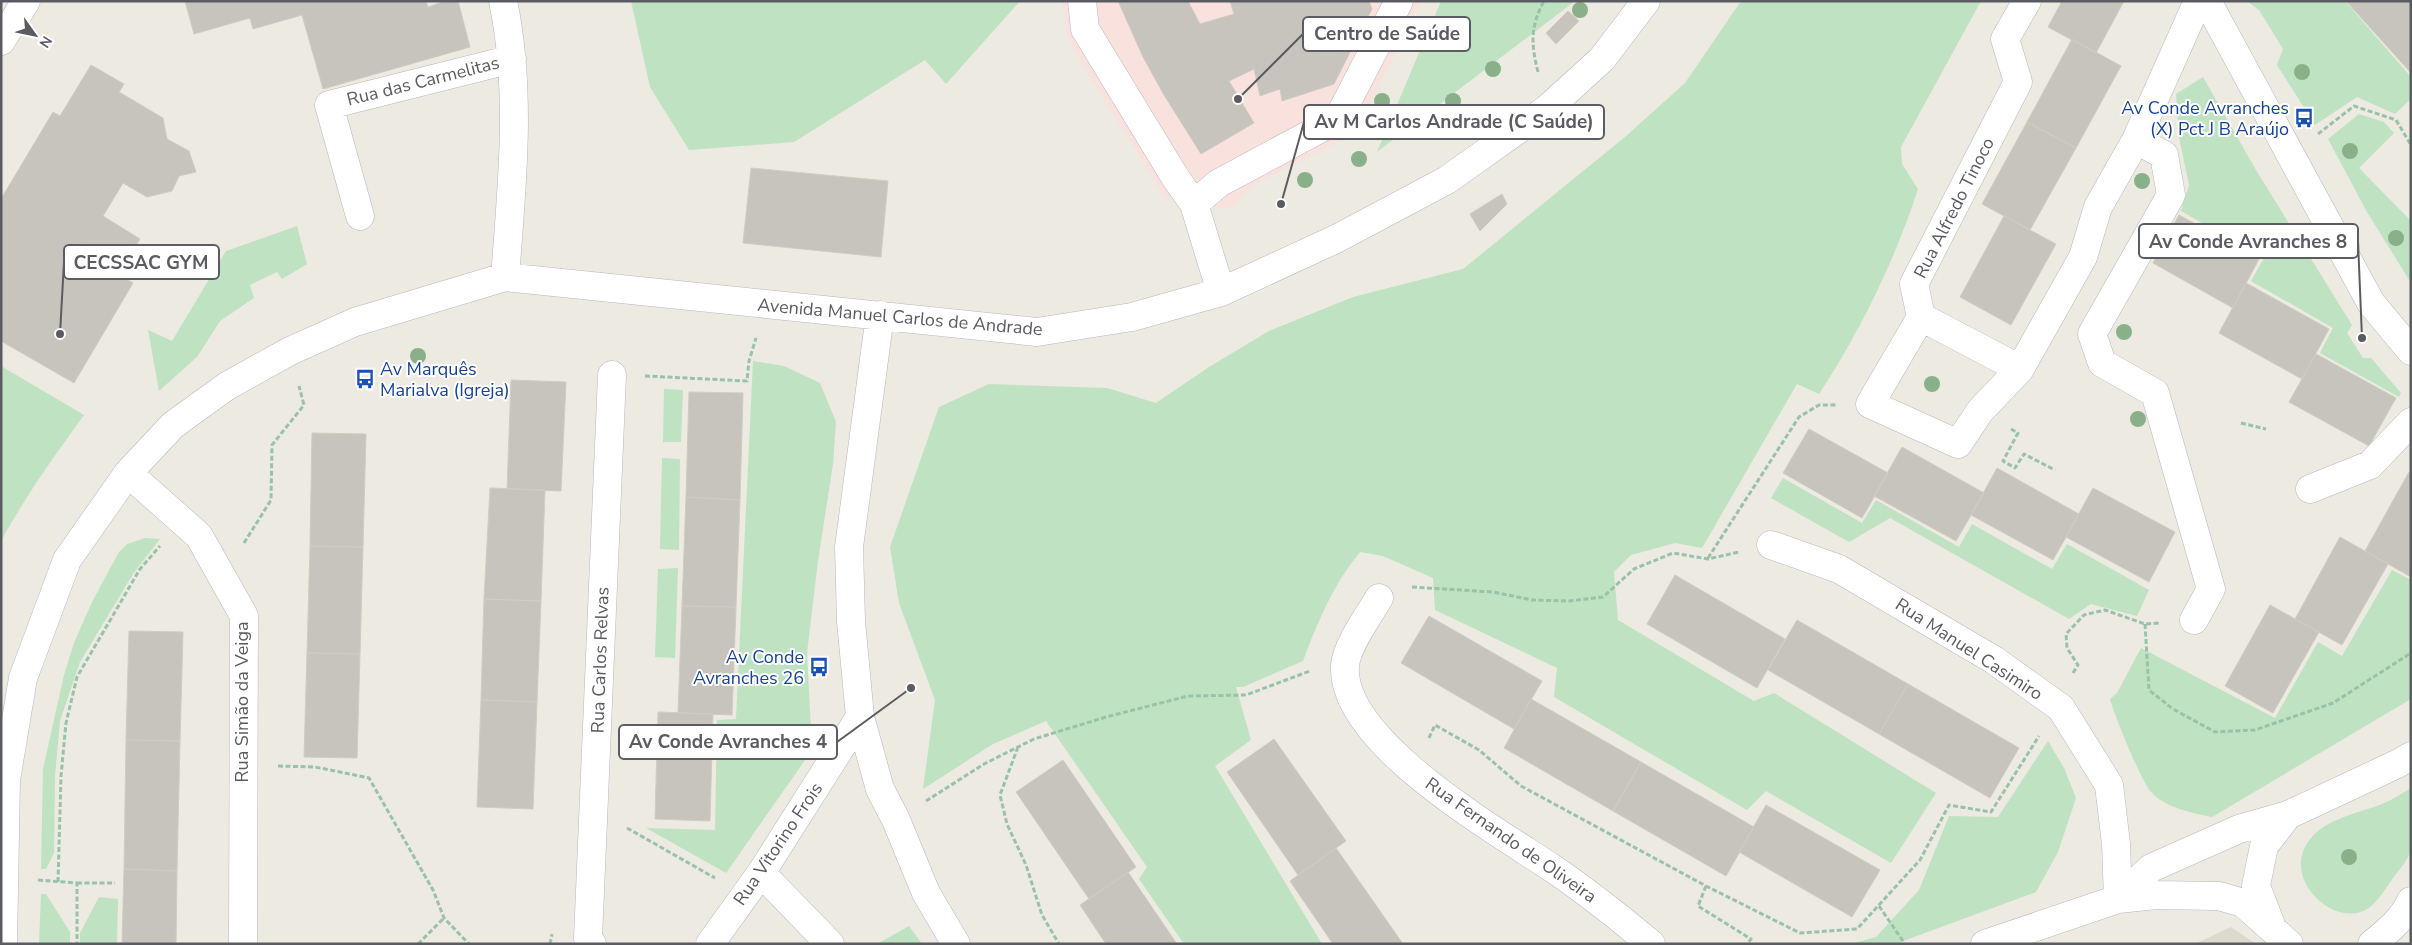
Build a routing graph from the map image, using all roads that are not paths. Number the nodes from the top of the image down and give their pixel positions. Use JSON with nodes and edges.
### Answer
{"nodes":[{"id":1,"x":26,"y":1,"type":"edge"},
{"id":2,"x":503,"y":1,"type":"edge"},
{"id":3,"x":1082,"y":1,"type":"edge"},
{"id":4,"x":1399,"y":1,"type":"edge"},
{"id":5,"x":1646,"y":1,"type":"edge"},
{"id":6,"x":2027,"y":1,"type":"edge"},
{"id":7,"x":2198,"y":1,"type":"edge"},
{"id":8,"x":2207,"y":1,"type":"edge"},
{"id":9,"x":1,"y":41,"type":"edge"},
{"id":10,"x":512,"y":59,"type":"junction"},
{"id":11,"x":2136,"y":140,"type":"junction"},
{"id":12,"x":1194,"y":204,"type":"junction"},
{"id":13,"x":360,"y":216,"type":"dead end"},
{"id":14,"x":504,"y":277,"type":"junction"},
{"id":15,"x":1221,"y":292,"type":"junction"},
{"id":16,"x":880,"y":315,"type":"junction"},
{"id":17,"x":1921,"y":317,"type":"junction"},
{"id":18,"x":2411,"y":351,"type":"edge"},
{"id":19,"x":2020,"y":369,"type":"junction"},
{"id":20,"x":612,"y":375,"type":"road end"},
{"id":21,"x":2411,"y":422,"type":"edge"},
{"id":22,"x":128,"y":473,"type":"junction"},
{"id":23,"x":2310,"y":489,"type":"dead end"},
{"id":24,"x":1771,"y":545,"type":"road end"},
{"id":25,"x":1379,"y":598,"type":"road end"},
{"id":26,"x":2194,"y":620,"type":"dead end"},
{"id":27,"x":860,"y":717,"type":"junction"},
{"id":28,"x":2411,"y":756,"type":"edge"},
{"id":29,"x":2288,"y":815,"type":"junction"},
{"id":30,"x":761,"y":873,"type":"junction"},
{"id":31,"x":2118,"y":899,"type":"junction"},
{"id":32,"x":2408,"y":907,"type":"edge"},
{"id":33,"x":2280,"y":935,"type":"edge"},
{"id":34,"x":2411,"y":939,"type":"edge"},
{"id":35,"x":3,"y":944,"type":"edge"},
{"id":36,"x":243,"y":944,"type":"edge"},
{"id":37,"x":592,"y":944,"type":"edge"},
{"id":38,"x":710,"y":944,"type":"edge"},
{"id":39,"x":830,"y":944,"type":"edge"},
{"id":40,"x":956,"y":944,"type":"edge"},
{"id":41,"x":1651,"y":944,"type":"edge"},
{"id":42,"x":1985,"y":944,"type":"edge"},
{"id":43,"x":2372,"y":944,"type":"edge"}],
"edges":[{"from":1,"to":9,"type":"street"},
{"from":2,"to":10,"type":"street"},
{"from":3,"to":12,"type":"street"},
{"from":4,"to":12,"type":"street"},
{"from":5,"to":15,"type":"street","name":"Avenida Manuel Carlos de Andrade"},
{"from":6,"to":17,"type":"street","name":"Rua Alfredo Tinoco"},
{"from":7,"to":11,"type":"street"},
{"from":8,"to":18,"type":"street"},
{"from":10,"to":13,"type":"street","name":"Rua das Carmelitas"},
{"from":10,"to":14,"type":"street"},
{"from":11,"to":19,"type":"street"},
{"from":11,"to":26,"type":"street"},
{"from":12,"to":15,"type":"street"},
{"from":14,"to":16,"type":"street","name":"Avenida Manuel Carlos de Andrade"},
{"from":14,"to":22,"type":"street"},
{"from":15,"to":16,"type":"street","name":"Avenida Manuel Carlos de Andrade"},
{"from":16,"to":27,"type":"street"},
{"from":17,"to":19,"type":"street"},
{"from":17,"to":19,"type":"street"},
{"from":20,"to":37,"type":"street","name":"Rua Carlos Relvas"},
{"from":21,"to":23,"type":"street"},
{"from":22,"to":35,"type":"street"},
{"from":22,"to":36,"type":"street","name":"Rua Simão da Veiga"},
{"from":24,"to":31,"type":"street","name":"Rua Manuel Casimiro"},
{"from":25,"to":41,"type":"street","name":"Rua Fernando de Oliveira"},
{"from":27,"to":30,"type":"street","name":"Rua Vitorino Frois"},
{"from":27,"to":40,"type":"street"},
{"from":28,"to":29,"type":"street"},
{"from":29,"to":31,"type":"street"},
{"from":29,"to":33,"type":"street"},
{"from":30,"to":38,"type":"street","name":"Rua Vitorino Frois"},
{"from":30,"to":39,"type":"street"},
{"from":31,"to":33,"type":"street"},
{"from":31,"to":42,"type":"street"},
{"from":32,"to":34,"type":"street"},
{"from":32,"to":43,"type":"street"}]}
